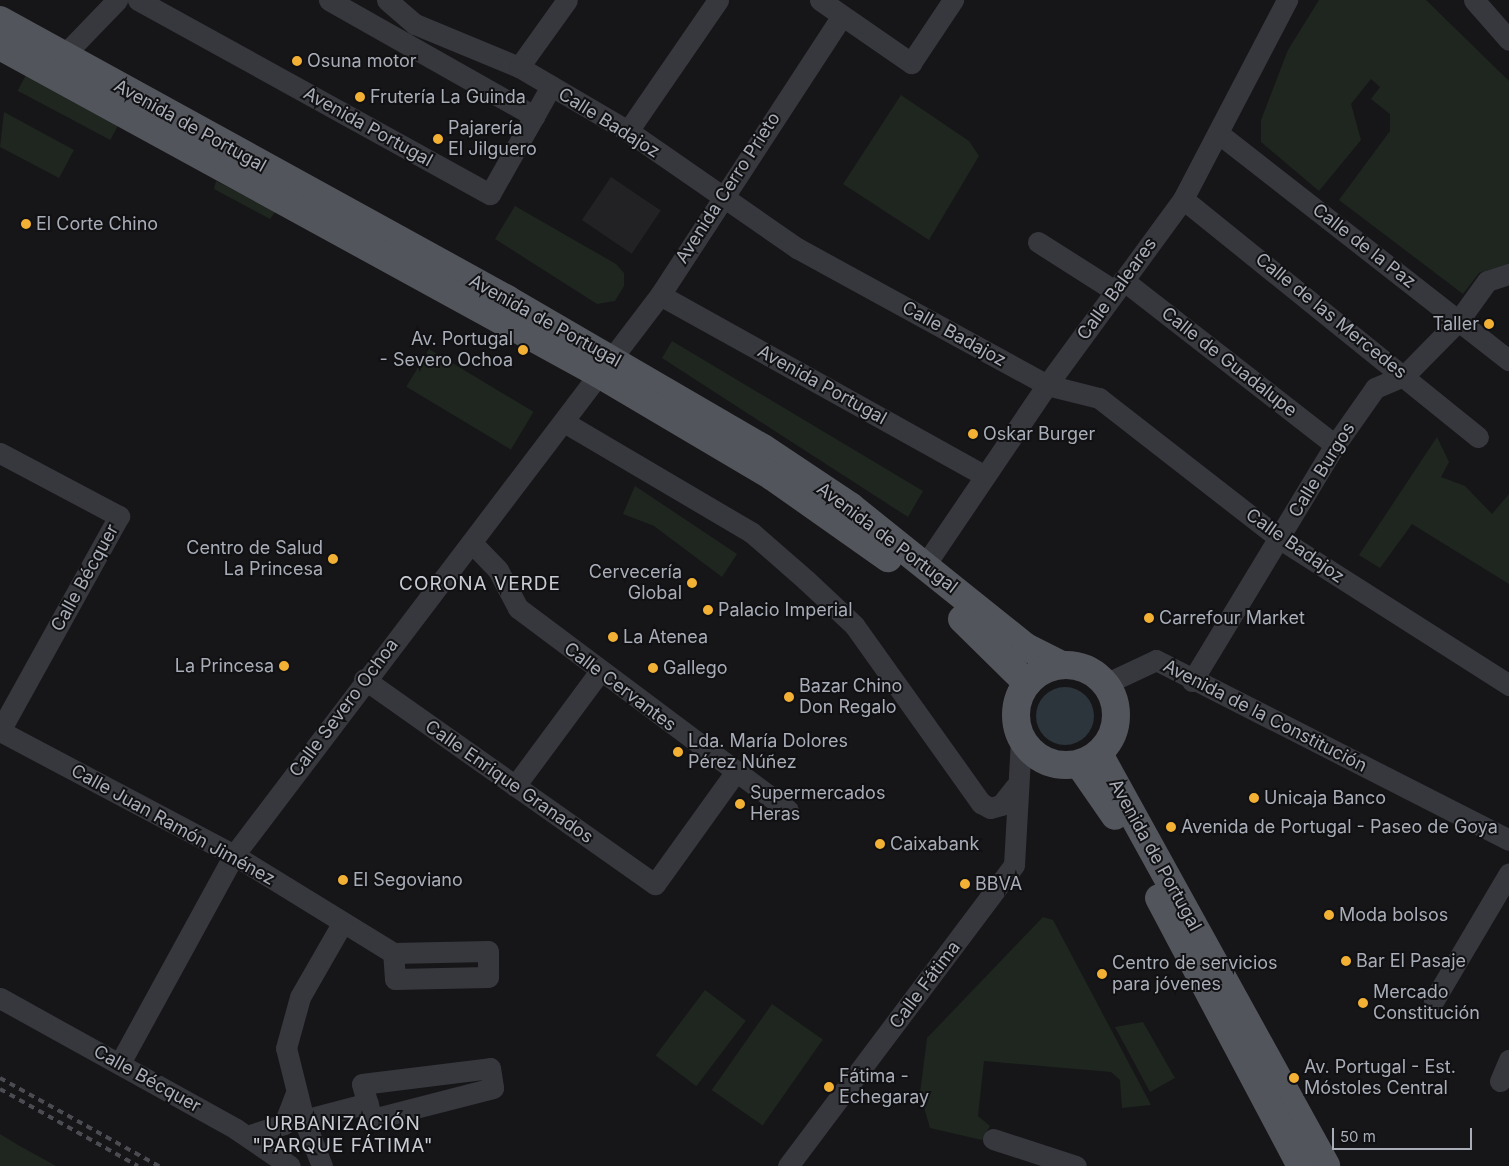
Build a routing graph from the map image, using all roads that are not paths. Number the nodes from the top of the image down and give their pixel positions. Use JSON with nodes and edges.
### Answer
{"nodes":[{"id":1,"x":116,"y":0,"type":"edge"},
{"id":2,"x":138,"y":0,"type":"edge"},
{"id":3,"x":329,"y":0,"type":"edge"},
{"id":4,"x":386,"y":0,"type":"edge"},
{"id":5,"x":567,"y":0,"type":"edge"},
{"id":6,"x":718,"y":0,"type":"edge"},
{"id":7,"x":820,"y":0,"type":"edge"},
{"id":8,"x":954,"y":0,"type":"edge"},
{"id":9,"x":1474,"y":0,"type":"edge"},
{"id":10,"x":1280,"y":3,"type":"edge"},
{"id":11,"x":842,"y":16,"type":"junction"},
{"id":12,"x":0,"y":20,"type":"edge"},
{"id":13,"x":1509,"y":40,"type":"edge"},
{"id":14,"x":0,"y":46,"type":"edge"},
{"id":15,"x":63,"y":56,"type":"junction"},
{"id":16,"x":519,"y":67,"type":"junction"},
{"id":17,"x":551,"y":86,"type":"junction"},
{"id":18,"x":534,"y":116,"type":"junction"},
{"id":19,"x":628,"y":131,"type":"junction"},
{"id":20,"x":1218,"y":133,"type":"junction"},
{"id":21,"x":720,"y":197,"type":"junction"},
{"id":22,"x":1183,"y":198,"type":"junction"},
{"id":23,"x":1038,"y":242,"type":"dead end"},
{"id":24,"x":1509,"y":274,"type":"edge"},
{"id":25,"x":1119,"y":285,"type":"junction"},
{"id":26,"x":660,"y":295,"type":"junction"},
{"id":27,"x":1459,"y":320,"type":"junction"},
{"id":28,"x":1509,"y":360,"type":"edge"},
{"id":29,"x":606,"y":366,"type":"junction"},
{"id":30,"x":1406,"y":375,"type":"junction"},
{"id":31,"x":1047,"y":385,"type":"junction"},
{"id":32,"x":564,"y":422,"type":"junction"},
{"id":33,"x":1478,"y":437,"type":"dead end"},
{"id":34,"x":1335,"y":445,"type":"junction"},
{"id":35,"x":0,"y":453,"type":"edge"},
{"id":36,"x":985,"y":476,"type":"junction"},
{"id":37,"x":1280,"y":539,"type":"junction"},
{"id":38,"x":472,"y":543,"type":"junction"},
{"id":39,"x":924,"y":565,"type":"junction"},
{"id":40,"x":1062,"y":665,"type":"junction"},
{"id":41,"x":600,"y":671,"type":"junction"},
{"id":42,"x":364,"y":679,"type":"junction"},
{"id":43,"x":1192,"y":681,"type":"junction"},
{"id":44,"x":1027,"y":683,"type":"junction"},
{"id":45,"x":1105,"y":684,"type":"junction"},
{"id":46,"x":1509,"y":686,"type":"edge"},
{"id":47,"x":0,"y":731,"type":"edge"},
{"id":48,"x":1021,"y":738,"type":"junction"},
{"id":49,"x":1089,"y":759,"type":"junction"},
{"id":50,"x":734,"y":774,"type":"junction"},
{"id":51,"x":514,"y":786,"type":"junction"},
{"id":52,"x":1015,"y":787,"type":"junction"},
{"id":53,"x":788,"y":810,"type":"dead end"},
{"id":54,"x":1509,"y":840,"type":"edge"},
{"id":55,"x":234,"y":855,"type":"junction"},
{"id":56,"x":1509,"y":872,"type":"edge"},
{"id":57,"x":343,"y":922,"type":"junction"},
{"id":58,"x":394,"y":953,"type":"dead end"},
{"id":59,"x":0,"y":998,"type":"edge"},
{"id":60,"x":1434,"y":1000,"type":"dead end"},
{"id":61,"x":1509,"y":1060,"type":"edge"},
{"id":62,"x":120,"y":1063,"type":"junction"},
{"id":63,"x":1500,"y":1081,"type":"dead end"},
{"id":64,"x":296,"y":1093,"type":"junction"},
{"id":65,"x":368,"y":1103,"type":"junction"},
{"id":66,"x":304,"y":1120,"type":"junction"},
{"id":67,"x":247,"y":1136,"type":"junction"},
{"id":68,"x":993,"y":1139,"type":"dead end"},
{"id":69,"x":290,"y":1166,"type":"edge"},
{"id":70,"x":322,"y":1166,"type":"edge"},
{"id":71,"x":788,"y":1166,"type":"edge"},
{"id":72,"x":1076,"y":1166,"type":"edge"},
{"id":73,"x":1301,"y":1166,"type":"edge"},
{"id":74,"x":1326,"y":1166,"type":"edge"}],
"edges":[{"from":1,"to":15,"type":"street"},
{"from":2,"to":18,"type":"street","name":"Avenida Portugal"},
{"from":3,"to":18,"type":"street","name":"Calle Badajoz"},
{"from":4,"to":16,"type":"street","name":"Calle Badajoz"},
{"from":5,"to":16,"type":"street"},
{"from":6,"to":19,"type":"street"},
{"from":7,"to":11,"type":"street"},
{"from":8,"to":11,"type":"street"},
{"from":9,"to":13,"type":"street"},
{"from":10,"to":20,"type":"street","name":"Calle Baleares"},
{"from":11,"to":21,"type":"street","name":"Avenida Cerro Prieto"},
{"from":12,"to":15,"type":"main road","name":"Avenida de Portugal"},
{"from":14,"to":29,"type":"main road","name":"Avenida de Portugal"},
{"from":15,"to":29,"type":"main road","name":"Avenida de Portugal"},
{"from":16,"to":17,"type":"street","name":"Calle Badajoz"},
{"from":17,"to":18,"type":"street","name":"Avenida Portugal"},
{"from":17,"to":19,"type":"street","name":"Calle Badajoz"},
{"from":19,"to":21,"type":"street","name":"Calle Badajoz"},
{"from":20,"to":22,"type":"street","name":"Calle Baleares"},
{"from":20,"to":27,"type":"street","name":"Calle de la Paz"},
{"from":21,"to":26,"type":"street","name":"Avenida Cerro Prieto"},
{"from":21,"to":31,"type":"street","name":"Calle Badajoz"},
{"from":22,"to":25,"type":"street","name":"Calle Baleares"},
{"from":22,"to":30,"type":"street","name":"Calle de las Mercedes"},
{"from":23,"to":25,"type":"street","name":"Calle de Guadalupe"},
{"from":24,"to":27,"type":"street"},
{"from":25,"to":31,"type":"street","name":"Calle Baleares"},
{"from":25,"to":34,"type":"street","name":"Calle de Guadalupe"},
{"from":26,"to":29,"type":"street","name":"Avenida Cerro Prieto"},
{"from":26,"to":36,"type":"street","name":"Avenida Portugal"},
{"from":27,"to":28,"type":"street","name":"Calle de la Paz"},
{"from":27,"to":30,"type":"street"},
{"from":29,"to":32,"type":"street","name":"Calle Severo Ochoa"},
{"from":29,"to":39,"type":"main road","name":"Avenida de Portugal"},
{"from":29,"to":44,"type":"main road","name":"Avenida de Portugal"},
{"from":30,"to":33,"type":"street","name":"Calle de las Mercedes"},
{"from":30,"to":34,"type":"street","name":"Calle Burgos"},
{"from":31,"to":36,"type":"street","name":"Calle Baleares"},
{"from":31,"to":37,"type":"street","name":"Calle Badajoz"},
{"from":32,"to":38,"type":"street","name":"Calle Severo Ochoa"},
{"from":32,"to":52,"type":"street"},
{"from":34,"to":37,"type":"street","name":"Calle Burgos"},
{"from":35,"to":47,"type":"street","name":"Calle Bécquer"},
{"from":36,"to":39,"type":"street","name":"Calle Baleares"},
{"from":37,"to":43,"type":"street","name":"Calle Burgos"},
{"from":37,"to":46,"type":"street","name":"Calle Badajoz"},
{"from":38,"to":41,"type":"street","name":"Calle Cervantes"},
{"from":38,"to":42,"type":"street","name":"Calle Severo Ochoa"},
{"from":39,"to":40,"type":"main road","name":"Avenida de Portugal"},
{"from":40,"to":44,"type":"main road"},
{"from":40,"to":45,"type":"main road"},
{"from":41,"to":50,"type":"street","name":"Calle Cervantes"},
{"from":41,"to":51,"type":"street"},
{"from":42,"to":51,"type":"street","name":"Calle Enrique Granados"},
{"from":42,"to":55,"type":"street","name":"Calle Severo Ochoa"},
{"from":43,"to":45,"type":"street","name":"Avenida de la Constitución"},
{"from":43,"to":54,"type":"street","name":"Avenida de la Constitución"},
{"from":44,"to":48,"type":"main road"},
{"from":45,"to":49,"type":"main road"},
{"from":47,"to":55,"type":"street","name":"Calle Juan Ramón Jiménez"},
{"from":48,"to":49,"type":"main road"},
{"from":48,"to":52,"type":"street","name":"Calle Fátima"},
{"from":49,"to":73,"type":"main road","name":"Avenida de Portugal"},
{"from":49,"to":74,"type":"main road","name":"Avenida de Portugal"},
{"from":50,"to":51,"type":"street","name":"Calle Enrique Granados"},
{"from":50,"to":53,"type":"street","name":"Calle Cervantes"},
{"from":52,"to":71,"type":"street","name":"Calle Fátima"},
{"from":55,"to":57,"type":"street","name":"Calle Juan Ramón Jiménez"},
{"from":55,"to":62,"type":"street","name":"Calle Severo Ochoa"},
{"from":56,"to":60,"type":"street"},
{"from":57,"to":58,"type":"street"},
{"from":57,"to":64,"type":"street"},
{"from":59,"to":62,"type":"street","name":"Calle Bécquer"},
{"from":61,"to":63,"type":"street"},
{"from":62,"to":67,"type":"street","name":"Calle Bécquer"},
{"from":64,"to":66,"type":"street"},
{"from":64,"to":67,"type":"street"},
{"from":65,"to":65,"type":"street"},
{"from":65,"to":66,"type":"street"},
{"from":66,"to":70,"type":"street"},
{"from":67,"to":69,"type":"street","name":"Calle Bécquer"},
{"from":68,"to":72,"type":"street"}]}
